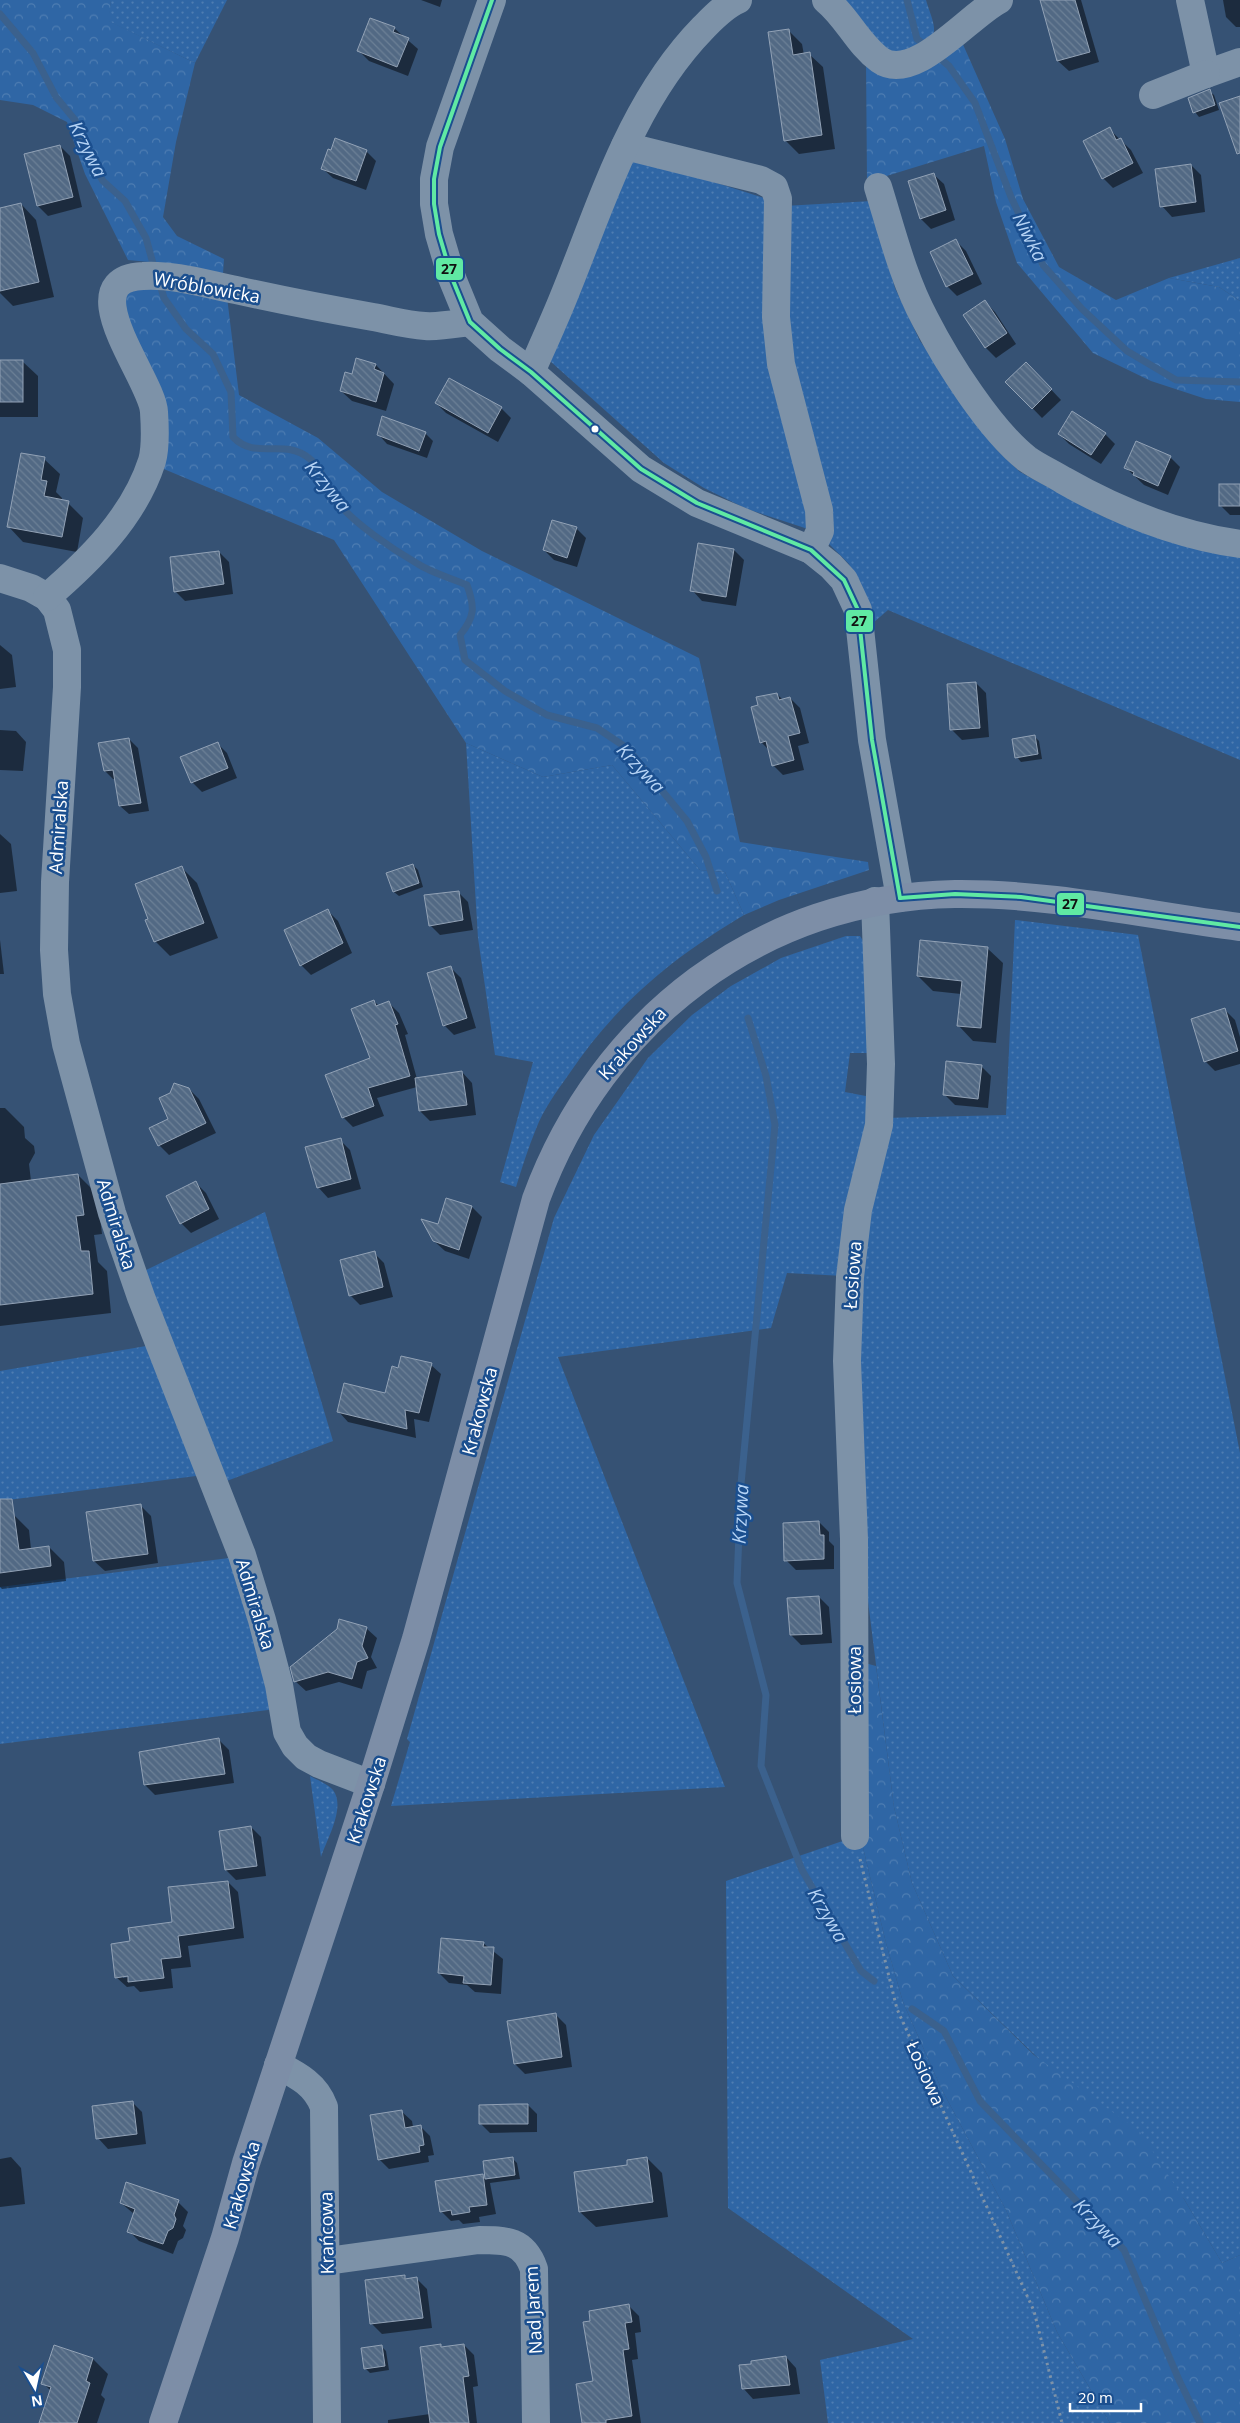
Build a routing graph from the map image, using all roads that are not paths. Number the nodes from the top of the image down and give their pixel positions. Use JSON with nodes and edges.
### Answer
{"nodes":[{"id":1,"x":492,"y":0,"type":"edge"},
{"id":2,"x":738,"y":0,"type":"edge"},
{"id":3,"x":826,"y":0,"type":"edge"},
{"id":4,"x":998,"y":0,"type":"edge"},
{"id":5,"x":1190,"y":0,"type":"edge"},
{"id":6,"x":1240,"y":62,"type":"edge"},
{"id":7,"x":1206,"y":74,"type":"junction"},
{"id":8,"x":1153,"y":95,"type":"dead end"},
{"id":9,"x":625,"y":146,"type":"junction"},
{"id":10,"x":878,"y":187,"type":"dead end"},
{"id":11,"x":470,"y":322,"type":"junction"},
{"id":12,"x":531,"y":372,"type":"junction"},
{"id":13,"x":1240,"y":544,"type":"edge"},
{"id":14,"x":811,"y":550,"type":"junction"},
{"id":15,"x":0,"y":578,"type":"edge"},
{"id":16,"x":48,"y":598,"type":"junction"},
{"id":17,"x":888,"y":900,"type":"junction"},
{"id":18,"x":1240,"y":927,"type":"edge"},
{"id":19,"x":371,"y":1784,"type":"junction"},
{"id":20,"x":854,"y":1836,"type":"road end"},
{"id":21,"x":278,"y":2065,"type":"junction"},
{"id":22,"x":327,"y":2260,"type":"junction"},
{"id":23,"x":163,"y":2423,"type":"edge"},
{"id":24,"x":327,"y":2423,"type":"edge"},
{"id":25,"x":536,"y":2423,"type":"edge"}],
"edges":[{"from":1,"to":11,"type":"street"},
{"from":2,"to":9,"type":"street"},
{"from":3,"to":4,"type":"street"},
{"from":5,"to":7,"type":"street"},
{"from":6,"to":7,"type":"street"},
{"from":7,"to":8,"type":"street"},
{"from":9,"to":12,"type":"street"},
{"from":9,"to":14,"type":"street"},
{"from":10,"to":13,"type":"street"},
{"from":11,"to":12,"type":"street","name":"Łosiowa"},
{"from":11,"to":16,"type":"street","name":"Wróblowicka"},
{"from":12,"to":14,"type":"street","name":"Łosiowa"},
{"from":14,"to":17,"type":"street","name":"Łosiowa"},
{"from":15,"to":16,"type":"street"},
{"from":16,"to":19,"type":"street","name":"Admiralska"},
{"from":17,"to":18,"type":"main road","name":"Krakowska"},
{"from":17,"to":19,"type":"main road","name":"Krakowska"},
{"from":17,"to":20,"type":"street","name":"Łosiowa"},
{"from":19,"to":21,"type":"main road","name":"Krakowska"},
{"from":21,"to":22,"type":"street","name":"Krańcowa"},
{"from":21,"to":23,"type":"main road","name":"Krakowska"},
{"from":22,"to":24,"type":"street","name":"Krańcowa"},
{"from":22,"to":25,"type":"street","name":"Nad Jarem"}]}
